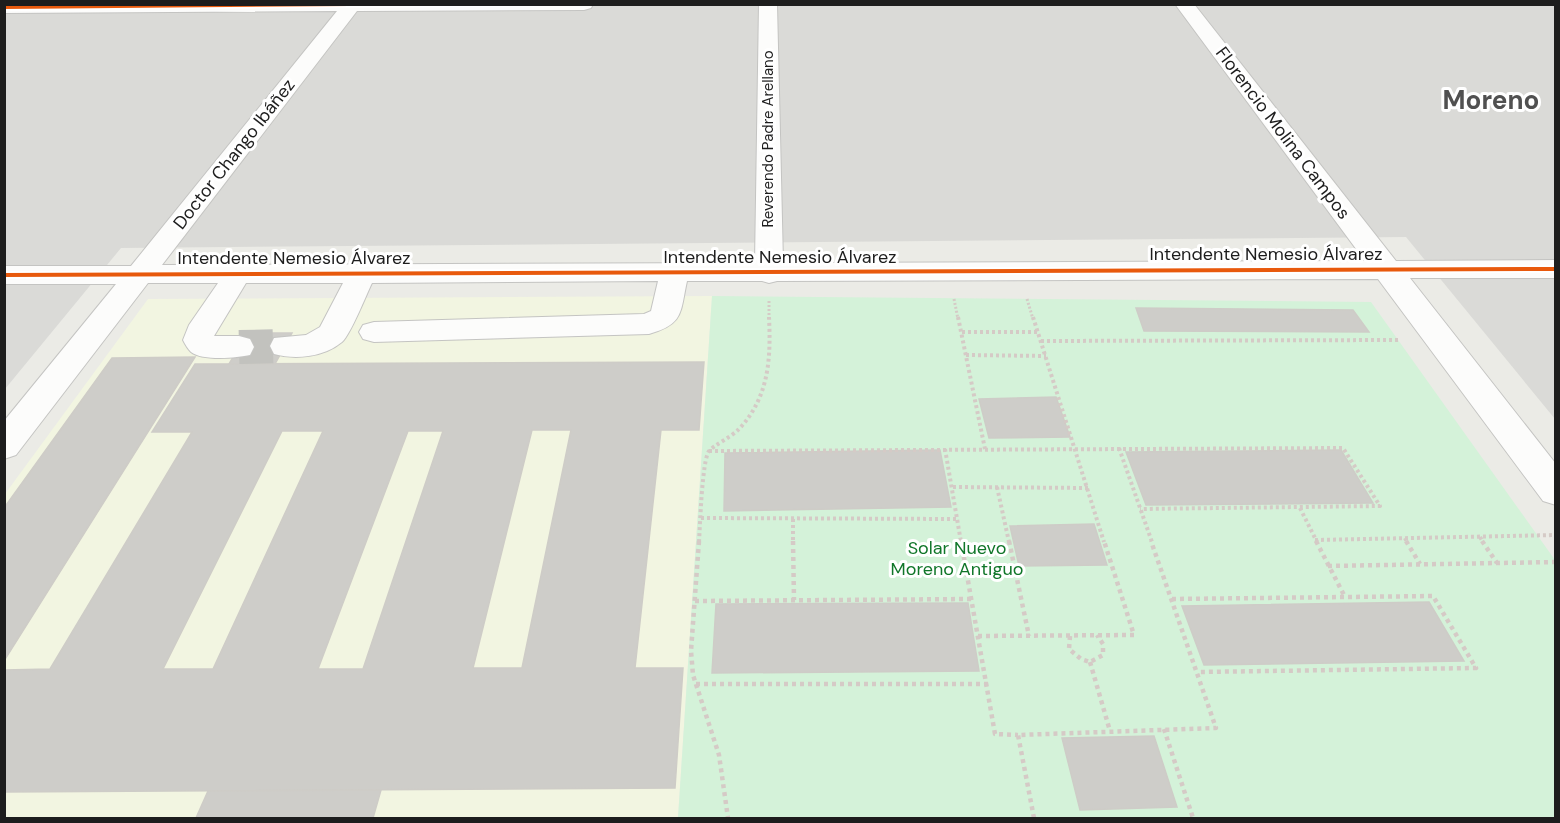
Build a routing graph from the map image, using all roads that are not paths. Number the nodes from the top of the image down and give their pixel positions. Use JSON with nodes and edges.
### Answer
{"nodes":[{"id":1,"x":584,"y":4,"type":"edge"},
{"id":2,"x":768,"y":4,"type":"edge"},
{"id":3,"x":1184,"y":4,"type":"edge"},
{"id":4,"x":352,"y":5,"type":"edge"},
{"id":5,"x":4,"y":7,"type":"edge"},
{"id":6,"x":1556,"y":269,"type":"edge"},
{"id":7,"x":1387,"y":270,"type":"junction"},
{"id":8,"x":139,"y":274,"type":"junction"},
{"id":9,"x":238,"y":274,"type":"junction"},
{"id":10,"x":362,"y":274,"type":"junction"},
{"id":11,"x":674,"y":274,"type":"junction"},
{"id":12,"x":769,"y":274,"type":"junction"},
{"id":13,"x":4,"y":275,"type":"edge"},
{"id":14,"x":374,"y":332,"type":"dead end"},
{"id":15,"x":285,"y":346,"type":"tunnel mouth"},
{"id":16,"x":239,"y":347,"type":"tunnel mouth"},
{"id":17,"x":4,"y":446,"type":"edge"},
{"id":18,"x":1556,"y":491,"type":"edge"}],
"edges":[{"from":1,"to":4,"type":"street"},
{"from":2,"to":12,"type":"street","name":"Reverendo Padre Arellano"},
{"from":3,"to":7,"type":"street","name":"Florencio Molina Campos"},
{"from":4,"to":5,"type":"street"},
{"from":4,"to":8,"type":"street","name":"Doctor Chango Ibáñez"},
{"from":6,"to":7,"type":"street","name":"Intendente Nemesio Álvarez"},
{"from":7,"to":12,"type":"street","name":"Intendente Nemesio Álvarez"},
{"from":7,"to":18,"type":"street","name":"Florencio Molina Campos"},
{"from":8,"to":9,"type":"street","name":"Intendente Nemesio Álvarez"},
{"from":8,"to":13,"type":"street","name":"Intendente Nemesio Álvarez"},
{"from":8,"to":17,"type":"street","name":"Doctor Chango Ibáñez"},
{"from":9,"to":10,"type":"street","name":"Intendente Nemesio Álvarez"},
{"from":9,"to":16,"type":"street"},
{"from":10,"to":11,"type":"street","name":"Intendente Nemesio Álvarez"},
{"from":10,"to":15,"type":"street"},
{"from":11,"to":12,"type":"street","name":"Intendente Nemesio Álvarez"},
{"from":11,"to":14,"type":"street"}]}
